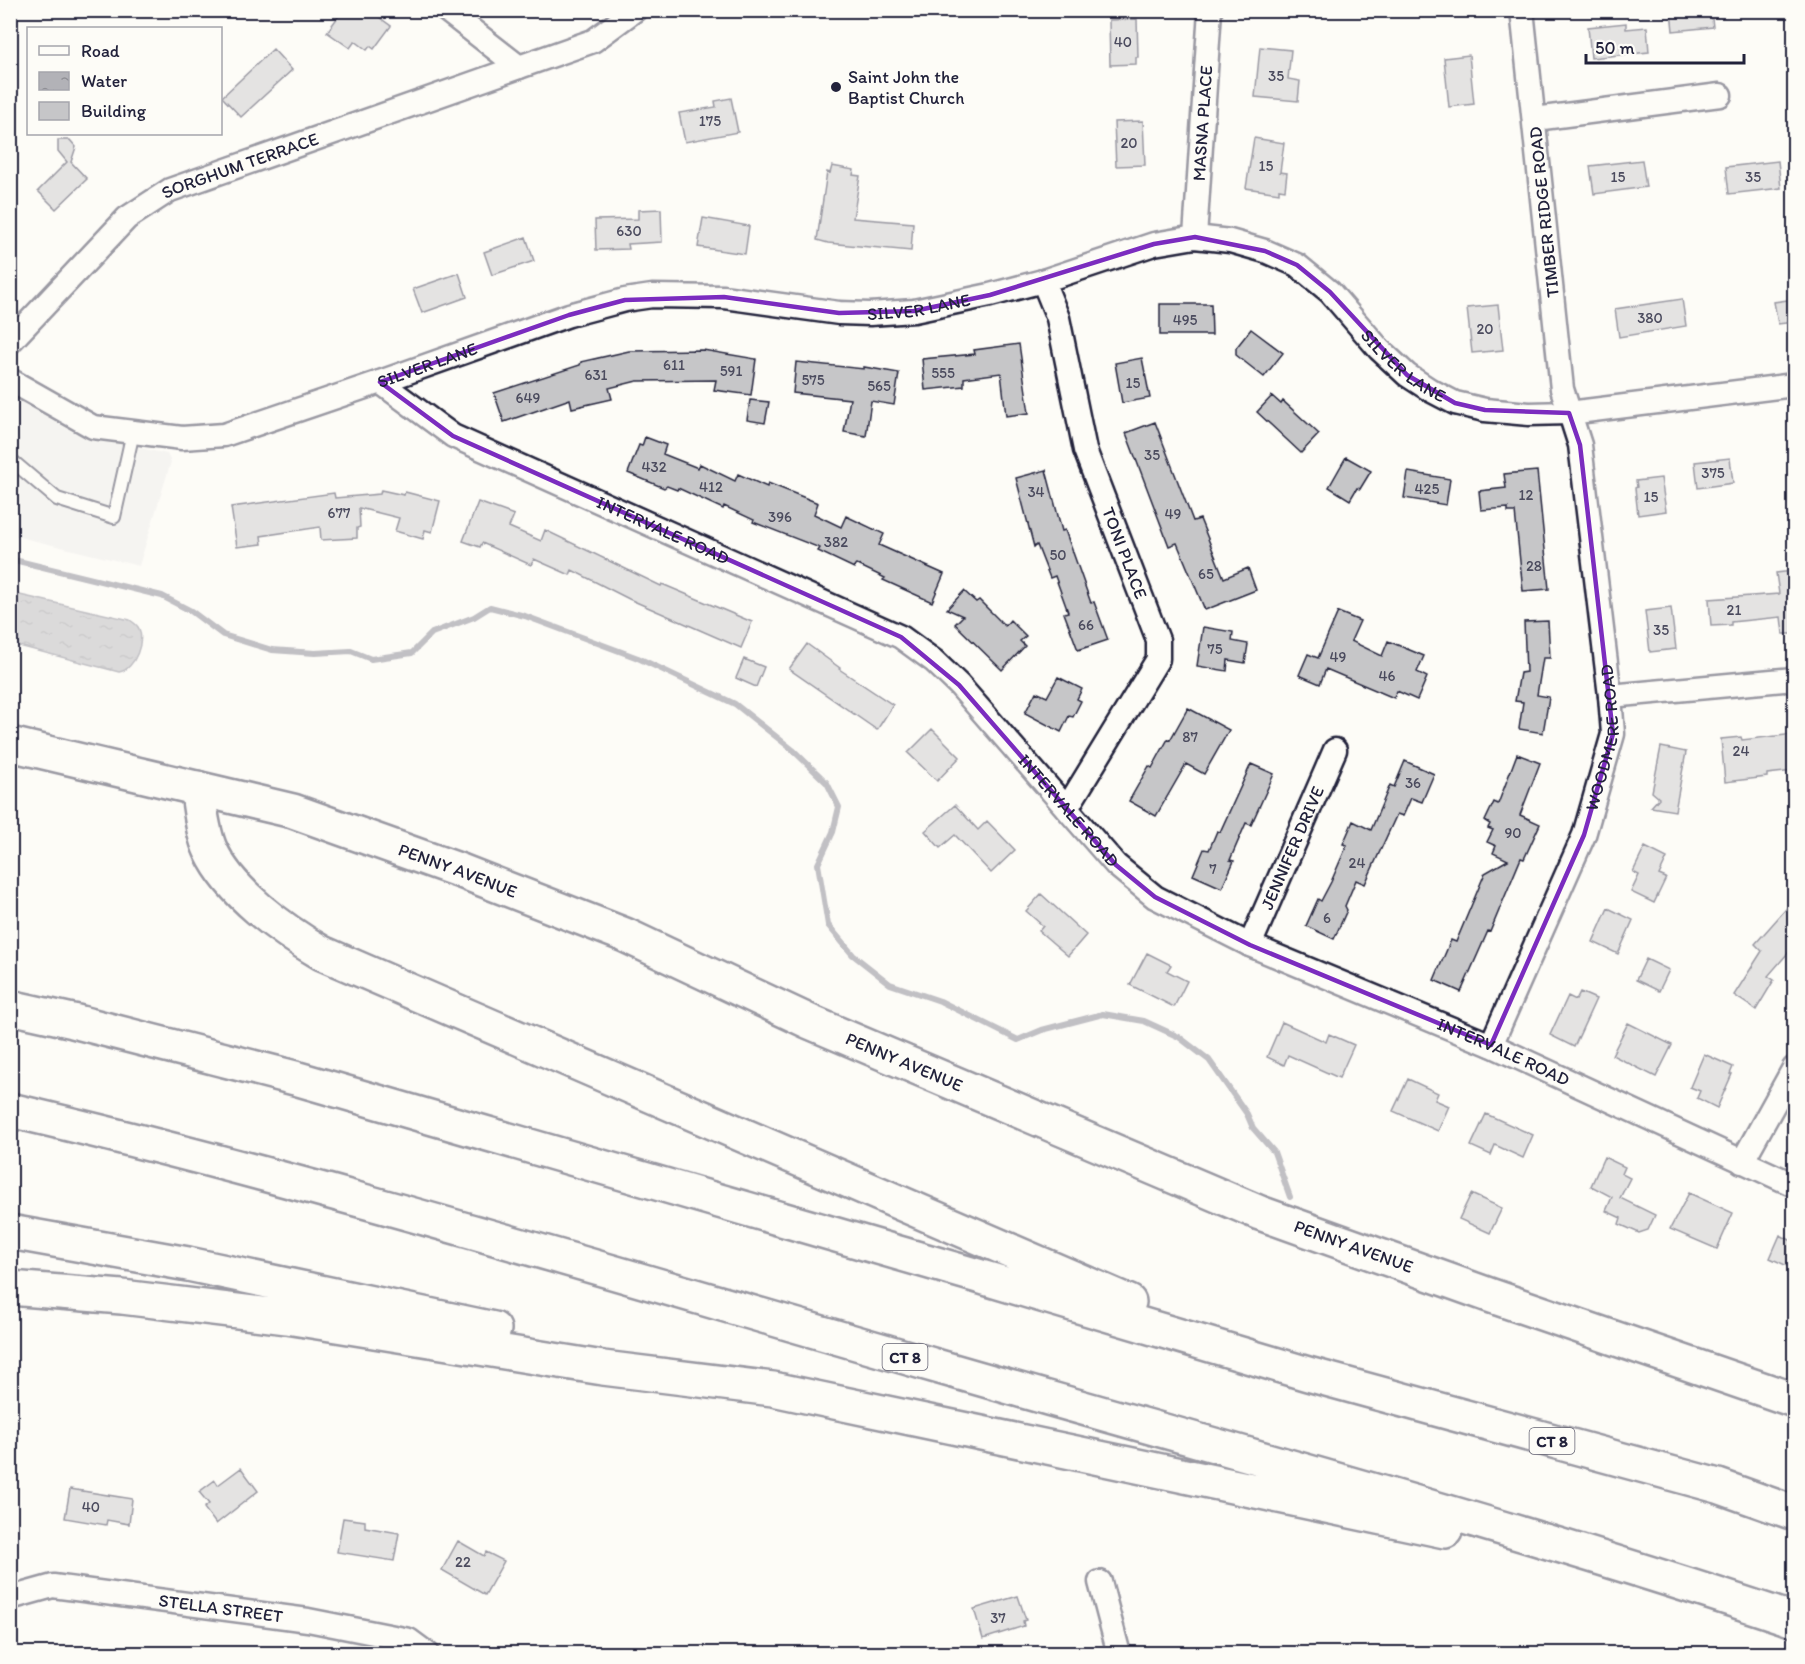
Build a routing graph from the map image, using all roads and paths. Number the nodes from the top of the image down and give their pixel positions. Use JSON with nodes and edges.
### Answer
{"nodes":[{"id":1,"x":446,"y":10,"type":"edge"},
{"id":2,"x":635,"y":10,"type":"edge"},
{"id":3,"x":1210,"y":10,"type":"edge"},
{"id":4,"x":1522,"y":10,"type":"edge"},
{"id":5,"x":519,"y":67,"type":"junction"},
{"id":6,"x":1720,"y":95,"type":"dead end"},
{"id":7,"x":1535,"y":119,"type":"junction"},
{"id":8,"x":1195,"y":237,"type":"junction"},
{"id":9,"x":1043,"y":281,"type":"junction"},
{"id":10,"x":10,"y":342,"type":"edge"},
{"id":11,"x":10,"y":380,"type":"edge"},
{"id":12,"x":380,"y":382,"type":"junction"},
{"id":13,"x":1794,"y":385,"type":"edge"},
{"id":14,"x":1569,"y":413,"type":"junction"},
{"id":15,"x":133,"y":432,"type":"junction"},
{"id":16,"x":10,"y":459,"type":"edge"},
{"id":17,"x":1794,"y":679,"type":"edge"},
{"id":18,"x":1610,"y":696,"type":"junction"},
{"id":19,"x":10,"y":744,"type":"edge"},
{"id":20,"x":1335,"y":750,"type":"dead end"},
{"id":21,"x":197,"y":788,"type":"junction"},
{"id":22,"x":1067,"y":808,"type":"junction"},
{"id":23,"x":1250,"y":945,"type":"junction"},
{"id":24,"x":10,"y":1007,"type":"edge"},
{"id":25,"x":1491,"y":1046,"type":"junction"},
{"id":26,"x":1794,"y":1068,"type":"edge"},
{"id":27,"x":10,"y":1110,"type":"edge"},
{"id":28,"x":1742,"y":1162,"type":"junction"},
{"id":29,"x":1794,"y":1185,"type":"edge"},
{"id":30,"x":10,"y":1232,"type":"edge"},
{"id":31,"x":10,"y":1288,"type":"edge"},
{"id":32,"x":1308,"y":1374,"type":"junction"},
{"id":33,"x":773,"y":1389,"type":"junction"},
{"id":34,"x":1794,"y":1400,"type":"edge"},
{"id":35,"x":1794,"y":1513,"type":"edge"},
{"id":36,"x":1663,"y":1576,"type":"junction"},
{"id":37,"x":1100,"y":1582,"type":"dead end"},
{"id":38,"x":10,"y":1598,"type":"edge"},
{"id":39,"x":1794,"y":1620,"type":"edge"},
{"id":40,"x":428,"y":1653,"type":"edge"},
{"id":41,"x":1119,"y":1653,"type":"edge"}],
"edges":[{"from":1,"to":5,"type":"street"},
{"from":2,"to":5,"type":"street","name":"SORGHUM TERRACE"},
{"from":3,"to":8,"type":"street","name":"MASNA PLACE"},
{"from":4,"to":7,"type":"street","name":"TIMBER RIDGE ROAD"},
{"from":5,"to":10,"type":"street","name":"SORGHUM TERRACE"},
{"from":6,"to":7,"type":"street"},
{"from":7,"to":14,"type":"street","name":"TIMBER RIDGE ROAD"},
{"from":8,"to":9,"type":"street","name":"SILVER LANE"},
{"from":8,"to":14,"type":"street","name":"SILVER LANE"},
{"from":9,"to":12,"type":"street","name":"SILVER LANE"},
{"from":9,"to":22,"type":"street","name":"TONI PLACE"},
{"from":11,"to":15,"type":"street","name":"SILVER LANE"},
{"from":12,"to":15,"type":"street","name":"SILVER LANE"},
{"from":12,"to":22,"type":"street","name":"INTERVALE ROAD"},
{"from":13,"to":14,"type":"street","name":"SILVER LANE"},
{"from":14,"to":18,"type":"street","name":"WOODMERE ROAD"},
{"from":15,"to":16,"type":"lane"},
{"from":17,"to":18,"type":"street"},
{"from":18,"to":25,"type":"street","name":"WOODMERE ROAD"},
{"from":19,"to":21,"type":"main road","name":"PENNY AVENUE"},
{"from":20,"to":23,"type":"street","name":"JENNIFER DRIVE"},
{"from":21,"to":32,"type":"main road"},
{"from":21,"to":34,"type":"main road","name":"PENNY AVENUE"},
{"from":22,"to":23,"type":"street","name":"INTERVALE ROAD"},
{"from":23,"to":25,"type":"street","name":"INTERVALE ROAD"},
{"from":24,"to":32,"type":"main road","number":"CT 8"},
{"from":25,"to":28,"type":"street","name":"INTERVALE ROAD"},
{"from":26,"to":28,"type":"street"},
{"from":27,"to":36,"type":"main road","number":"CT 8"},
{"from":28,"to":29,"type":"street","name":"INTERVALE ROAD"},
{"from":30,"to":33,"type":"main road"},
{"from":31,"to":33,"type":"main road"},
{"from":32,"to":35,"type":"main road","number":"CT 8"},
{"from":33,"to":36,"type":"main road"},
{"from":36,"to":39,"type":"main road","number":"CT 8"},
{"from":37,"to":41,"type":"street"},
{"from":38,"to":40,"type":"street","name":"STELLA STREET"}]}
